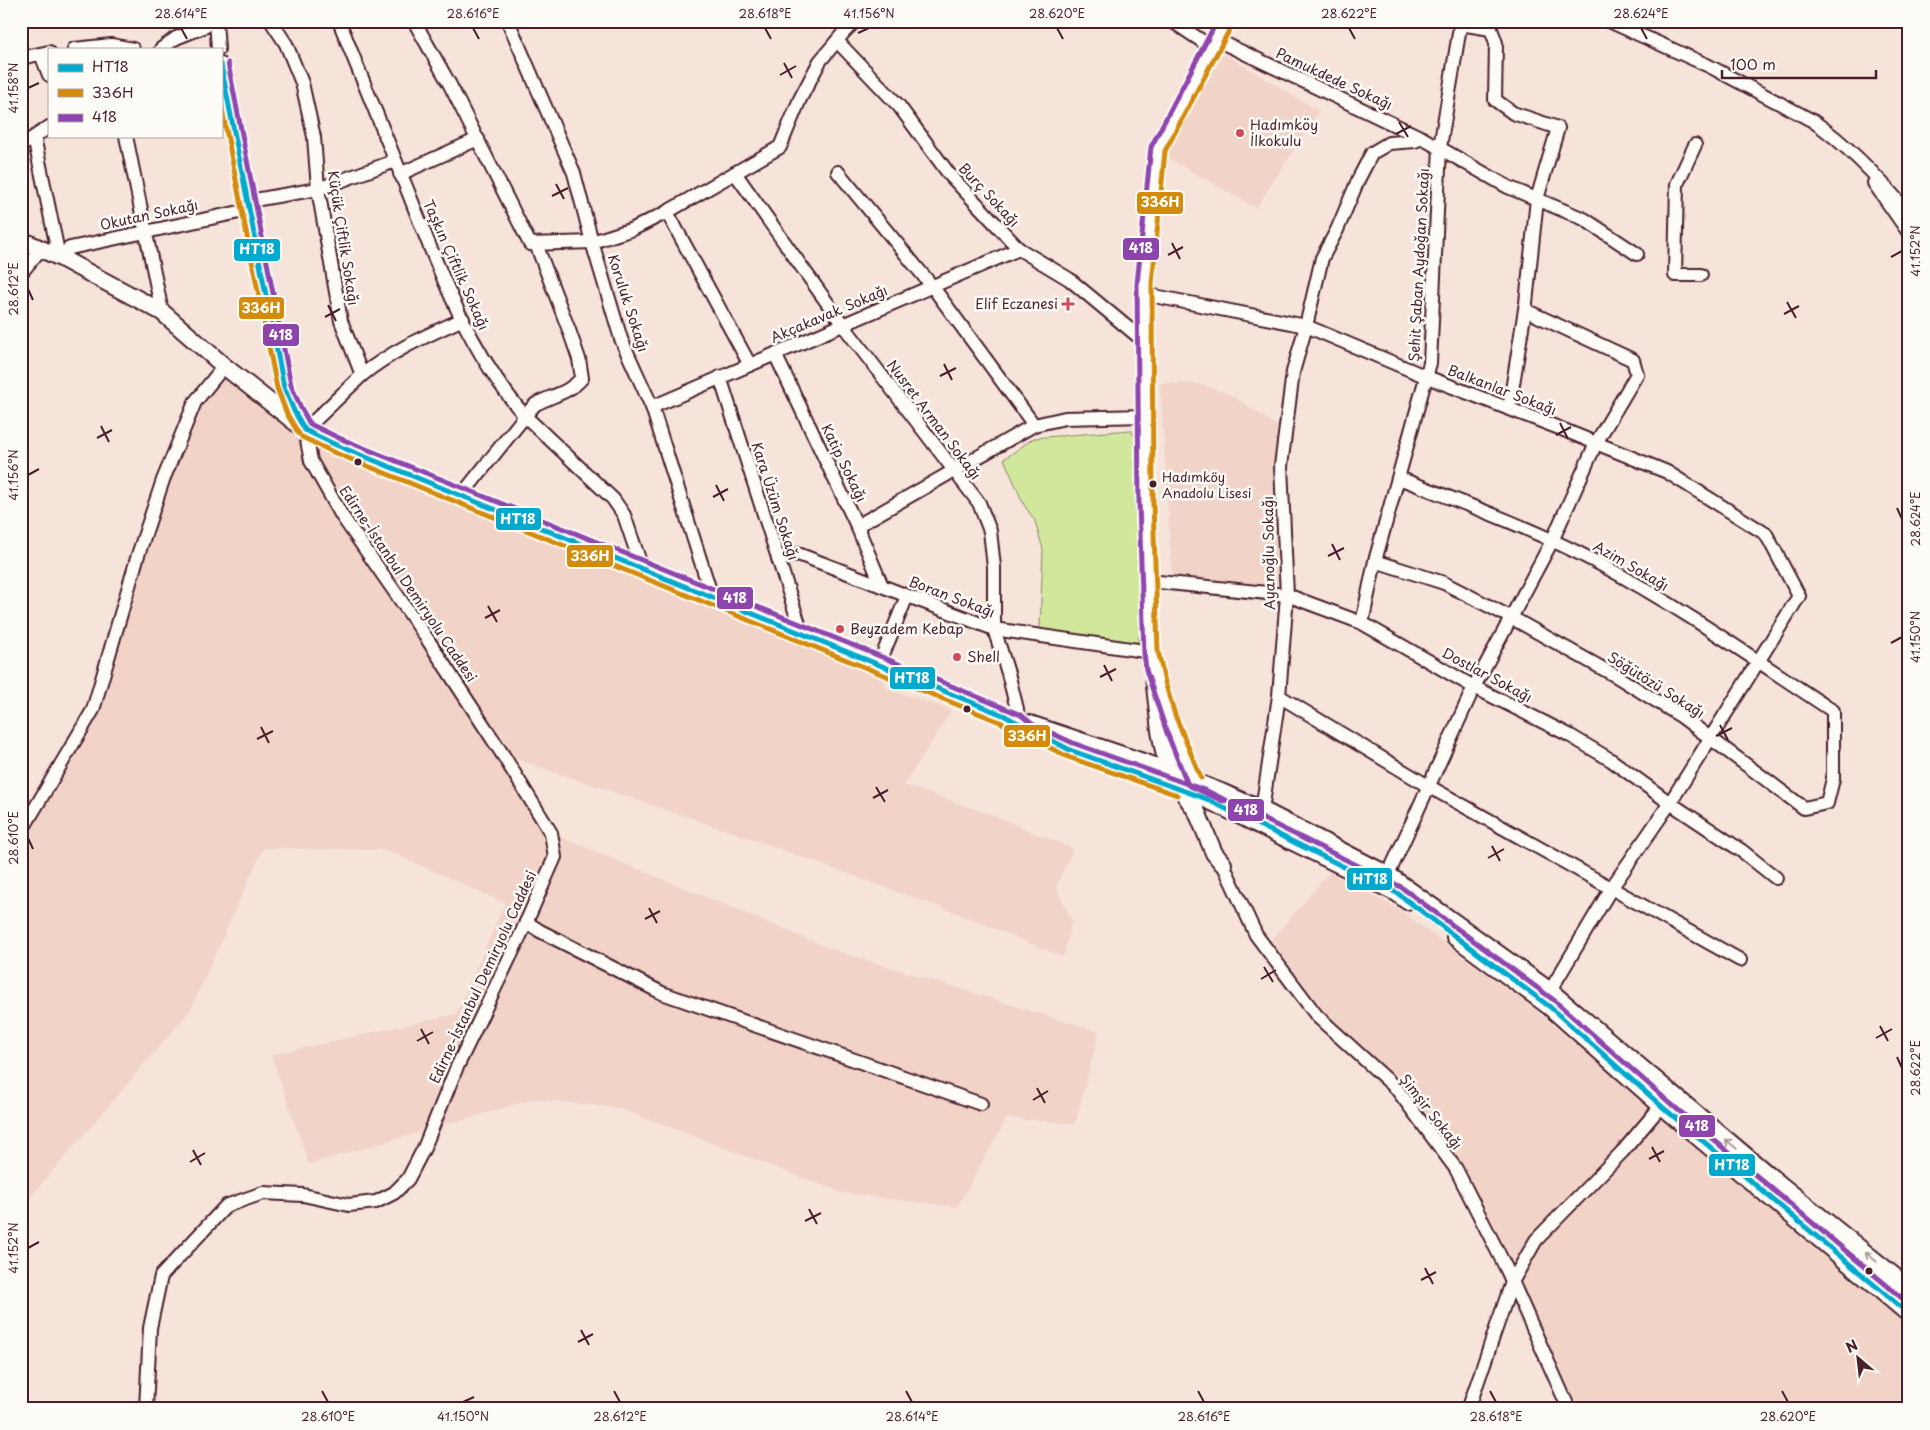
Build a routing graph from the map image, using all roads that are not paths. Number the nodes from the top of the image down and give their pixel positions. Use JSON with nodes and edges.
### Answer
{"nodes":[{"id":1,"x":339,"y":21,"type":"edge"},
{"id":2,"x":414,"y":21,"type":"edge"},
{"id":3,"x":508,"y":21,"type":"edge"},
{"id":4,"x":856,"y":21,"type":"edge"},
{"id":5,"x":1172,"y":21,"type":"edge"},
{"id":6,"x":1226,"y":21,"type":"edge"},
{"id":7,"x":1609,"y":21,"type":"edge"},
{"id":8,"x":207,"y":22,"type":"edge"},
{"id":9,"x":1460,"y":23,"type":"edge"},
{"id":10,"x":274,"y":26,"type":"edge"},
{"id":11,"x":837,"y":41,"type":"junction"},
{"id":12,"x":1213,"y":43,"type":"junction"},
{"id":13,"x":217,"y":44,"type":"edge"},
{"id":14,"x":84,"y":48,"type":"edge"},
{"id":15,"x":128,"y":48,"type":"edge"},
{"id":16,"x":163,"y":48,"type":"edge"},
{"id":17,"x":45,"y":53,"type":"edge"},
{"id":18,"x":21,"y":58,"type":"edge"},
{"id":19,"x":222,"y":69,"type":"edge"},
{"id":20,"x":48,"y":70,"type":"edge"},
{"id":21,"x":48,"y":128,"type":"edge"},
{"id":22,"x":34,"y":137,"type":"junction"},
{"id":23,"x":126,"y":138,"type":"edge"},
{"id":24,"x":1422,"y":138,"type":"junction"},
{"id":25,"x":478,"y":139,"type":"junction"},
{"id":26,"x":1695,"y":145,"type":"dead end"},
{"id":27,"x":21,"y":146,"type":"edge"},
{"id":28,"x":1440,"y":147,"type":"junction"},
{"id":29,"x":1852,"y":153,"type":"junction"},
{"id":30,"x":395,"y":161,"type":"junction"},
{"id":31,"x":838,"y":172,"type":"dead end"},
{"id":32,"x":735,"y":173,"type":"junction"},
{"id":33,"x":400,"y":174,"type":"junction"},
{"id":34,"x":318,"y":189,"type":"junction"},
{"id":35,"x":1537,"y":199,"type":"junction"},
{"id":36,"x":249,"y":205,"type":"junction"},
{"id":37,"x":667,"y":212,"type":"junction"},
{"id":38,"x":1909,"y":214,"type":"edge"},
{"id":39,"x":145,"y":231,"type":"junction"},
{"id":40,"x":1909,"y":233,"type":"edge"},
{"id":41,"x":21,"y":240,"type":"edge"},
{"id":42,"x":592,"y":242,"type":"junction"},
{"id":43,"x":536,"y":244,"type":"junction"},
{"id":44,"x":41,"y":249,"type":"junction"},
{"id":45,"x":1019,"y":249,"type":"junction"},
{"id":46,"x":1637,"y":254,"type":"dead end"},
{"id":47,"x":59,"y":257,"type":"junction"},
{"id":48,"x":21,"y":273,"type":"edge"},
{"id":49,"x":1701,"y":275,"type":"dead end"},
{"id":50,"x":932,"y":286,"type":"junction"},
{"id":51,"x":1144,"y":294,"type":"junction"},
{"id":52,"x":1525,"y":310,"type":"junction"},
{"id":53,"x":162,"y":312,"type":"junction"},
{"id":54,"x":463,"y":319,"type":"junction"},
{"id":55,"x":843,"y":325,"type":"junction"},
{"id":56,"x":1306,"y":326,"type":"junction"},
{"id":57,"x":1145,"y":342,"type":"junction"},
{"id":58,"x":775,"y":354,"type":"junction"},
{"id":59,"x":750,"y":365,"type":"junction"},
{"id":60,"x":224,"y":366,"type":"junction"},
{"id":61,"x":362,"y":374,"type":"junction"},
{"id":62,"x":1427,"y":377,"type":"junction"},
{"id":63,"x":720,"y":378,"type":"junction"},
{"id":64,"x":652,"y":407,"type":"junction"},
{"id":65,"x":1509,"y":409,"type":"junction"},
{"id":66,"x":525,"y":416,"type":"junction"},
{"id":67,"x":1145,"y":416,"type":"junction"},
{"id":68,"x":1034,"y":425,"type":"junction"},
{"id":69,"x":306,"y":430,"type":"junction"},
{"id":70,"x":1596,"y":443,"type":"junction"},
{"id":71,"x":954,"y":471,"type":"junction"},
{"id":72,"x":1399,"y":478,"type":"junction"},
{"id":73,"x":461,"y":496,"type":"junction"},
{"id":74,"x":857,"y":526,"type":"junction"},
{"id":75,"x":1552,"y":541,"type":"junction"},
{"id":76,"x":778,"y":559,"type":"junction"},
{"id":77,"x":1374,"y":561,"type":"junction"},
{"id":78,"x":642,"y":568,"type":"junction"},
{"id":79,"x":1149,"y":581,"type":"junction"},
{"id":80,"x":882,"y":586,"type":"junction"},
{"id":81,"x":1287,"y":595,"type":"junction"},
{"id":82,"x":712,"y":596,"type":"junction"},
{"id":83,"x":907,"y":596,"type":"junction"},
{"id":84,"x":1512,"y":618,"type":"junction"},
{"id":85,"x":1362,"y":623,"type":"junction"},
{"id":86,"x":994,"y":629,"type":"junction"},
{"id":87,"x":802,"y":633,"type":"junction"},
{"id":88,"x":1152,"y":660,"type":"junction"},
{"id":89,"x":1759,"y":662,"type":"junction"},
{"id":90,"x":879,"y":664,"type":"junction"},
{"id":91,"x":1474,"y":687,"type":"junction"},
{"id":92,"x":1279,"y":696,"type":"junction"},
{"id":93,"x":1833,"y":711,"type":"joint"},
{"id":94,"x":1018,"y":722,"type":"junction"},
{"id":95,"x":1710,"y":737,"type":"junction"},
{"id":96,"x":1168,"y":770,"type":"junction"},
{"id":97,"x":1194,"y":781,"type":"junction"},
{"id":98,"x":1428,"y":786,"type":"junction"},
{"id":99,"x":1179,"y":788,"type":"junction"},
{"id":100,"x":1204,"y":798,"type":"junction"},
{"id":101,"x":1670,"y":803,"type":"junction"},
{"id":102,"x":1262,"y":810,"type":"junction"},
{"id":103,"x":21,"y":832,"type":"edge"},
{"id":104,"x":1224,"y":864,"type":"junction"},
{"id":105,"x":1388,"y":875,"type":"junction"},
{"id":106,"x":1776,"y":878,"type":"dead end"},
{"id":107,"x":1612,"y":887,"type":"junction"},
{"id":108,"x":526,"y":922,"type":"junction"},
{"id":109,"x":1740,"y":960,"type":"dead end"},
{"id":110,"x":1550,"y":991,"type":"junction"},
{"id":111,"x":980,"y":1104,"type":"dead end"},
{"id":112,"x":1662,"y":1106,"type":"junction"},
{"id":113,"x":1512,"y":1282,"type":"junction"},
{"id":114,"x":1909,"y":1288,"type":"edge"},
{"id":115,"x":1909,"y":1314,"type":"edge"},
{"id":116,"x":146,"y":1409,"type":"edge"},
{"id":117,"x":1465,"y":1409,"type":"edge"},
{"id":118,"x":1569,"y":1409,"type":"edge"}],
"edges":[{"from":1,"to":30,"type":"street","name":"Taşkın Çiftlik Sokağı"},
{"from":2,"to":25,"type":"street"},
{"from":3,"to":42,"type":"street","name":"Koruluk Sokağı"},
{"from":4,"to":11,"type":"street"},
{"from":5,"to":12,"type":"street","name":"Pamukdede Sokağı"},
{"from":6,"to":12,"type":"street"},
{"from":7,"to":29,"type":"street"},
{"from":8,"to":13,"type":"street"},
{"from":8,"to":16,"type":"street"},
{"from":9,"to":28,"type":"street","name":"Şehit Şaban Aydoğan Sokağı"},
{"from":9,"to":35,"type":"street"},
{"from":10,"to":34,"type":"street","name":"Küçük Çiftlik Sokağı"},
{"from":11,"to":32,"type":"street"},
{"from":11,"to":45,"type":"street","name":"Burç Sokağı"},
{"from":12,"to":24,"type":"street","name":"Pamukdede Sokağı"},
{"from":12,"to":51,"type":"street"},
{"from":14,"to":15,"type":"street"},
{"from":17,"to":18,"type":"street"},
{"from":17,"to":20,"type":"street"},
{"from":19,"to":36,"type":"street"},
{"from":21,"to":22,"type":"street"},
{"from":22,"to":27,"type":"street"},
{"from":22,"to":47,"type":"street"},
{"from":23,"to":39,"type":"street"},
{"from":24,"to":28,"type":"street","name":"Pamukdede Sokağı"},
{"from":24,"to":56,"type":"street","name":"Ayanoğlu Sokağı"},
{"from":25,"to":33,"type":"street"},
{"from":25,"to":43,"type":"street"},
{"from":26,"to":49,"type":"street"},
{"from":28,"to":35,"type":"street","name":"Pamukdede Sokağı"},
{"from":28,"to":62,"type":"street","name":"Şehit Şaban Aydoğan Sokağı"},
{"from":29,"to":38,"type":"street"},
{"from":29,"to":40,"type":"street"},
{"from":30,"to":33,"type":"street","name":"Taşkın Çiftlik Sokağı"},
{"from":30,"to":34,"type":"street","name":"Okutan Sokağı"},
{"from":31,"to":50,"type":"street"},
{"from":32,"to":37,"type":"street"},
{"from":32,"to":55,"type":"street","name":"Nusret Arman Sokağı"},
{"from":33,"to":54,"type":"street","name":"Taşkın Çiftlik Sokağı"},
{"from":34,"to":36,"type":"street","name":"Okutan Sokağı"},
{"from":34,"to":61,"type":"street","name":"Küçük Çiftlik Sokağı"},
{"from":35,"to":46,"type":"street","name":"Pamukdede Sokağı"},
{"from":35,"to":52,"type":"street"},
{"from":36,"to":39,"type":"street","name":"Okutan Sokağı"},
{"from":36,"to":69,"type":"street"},
{"from":37,"to":42,"type":"street"},
{"from":37,"to":59,"type":"street"},
{"from":39,"to":47,"type":"street","name":"Okutan Sokağı"},
{"from":39,"to":53,"type":"street"},
{"from":41,"to":44,"type":"main road"},
{"from":42,"to":43,"type":"street"},
{"from":42,"to":64,"type":"street","name":"Koruluk Sokağı"},
{"from":43,"to":66,"type":"street"},
{"from":44,"to":47,"type":"main road"},
{"from":44,"to":48,"type":"street"},
{"from":45,"to":50,"type":"street","name":"Akçakavak Sokağı"},
{"from":45,"to":57,"type":"street","name":"Burç Sokağı"},
{"from":47,"to":53,"type":"main road"},
{"from":50,"to":55,"type":"street","name":"Akçakavak Sokağı"},
{"from":50,"to":68,"type":"street"},
{"from":51,"to":56,"type":"street","name":"Balkanlar Sokağı"},
{"from":51,"to":57,"type":"street"},
{"from":52,"to":65,"type":"street"},
{"from":52,"to":70,"type":"street"},
{"from":53,"to":60,"type":"main road"},
{"from":54,"to":61,"type":"street"},
{"from":54,"to":66,"type":"street","name":"Taşkın Çiftlik Sokağı"},
{"from":55,"to":58,"type":"street","name":"Akçakavak Sokağı"},
{"from":55,"to":71,"type":"street","name":"Nusret Arman Sokağı"},
{"from":56,"to":62,"type":"street","name":"Balkanlar Sokağı"},
{"from":56,"to":81,"type":"street","name":"Ayanoğlu Sokağı"},
{"from":57,"to":67,"type":"street"},
{"from":58,"to":59,"type":"street","name":"Akçakavak Sokağı"},
{"from":58,"to":74,"type":"street","name":"Katip Sokağı"},
{"from":59,"to":63,"type":"street","name":"Akçakavak Sokağı"},
{"from":60,"to":69,"type":"main road"},
{"from":60,"to":103,"type":"street"},
{"from":61,"to":69,"type":"street"},
{"from":62,"to":65,"type":"street","name":"Balkanlar Sokağı"},
{"from":62,"to":72,"type":"street","name":"Şehit Şaban Aydoğan Sokağı"},
{"from":63,"to":64,"type":"street","name":"Akçakavak Sokağı"},
{"from":63,"to":76,"type":"street","name":"Kara Üzüm Sokağı"},
{"from":64,"to":82,"type":"street","name":"Koruluk Sokağı"},
{"from":65,"to":70,"type":"street","name":"Balkanlar Sokağı"},
{"from":66,"to":73,"type":"street"},
{"from":66,"to":78,"type":"street","name":"Taşkın Çiftlik Sokağı"},
{"from":67,"to":68,"type":"street"},
{"from":67,"to":79,"type":"street"},
{"from":68,"to":71,"type":"street"},
{"from":69,"to":73,"type":"main road"},
{"from":69,"to":108,"type":"street","name":"Edirne-İstanbul Demiryolu Caddesi"},
{"from":70,"to":75,"type":"street"},
{"from":70,"to":89,"type":"street","name":"Balkanlar Sokağı"},
{"from":71,"to":74,"type":"street"},
{"from":71,"to":86,"type":"street","name":"Nusret Arman Sokağı"},
{"from":72,"to":75,"type":"street","name":"Azim Sokağı"},
{"from":72,"to":77,"type":"street","name":"Şehit Şaban Aydoğan Sokağı"},
{"from":73,"to":78,"type":"main road"},
{"from":74,"to":80,"type":"street","name":"Katip Sokağı"},
{"from":75,"to":84,"type":"street"},
{"from":75,"to":89,"type":"street","name":"Azim Sokağı"},
{"from":76,"to":80,"type":"street","name":"Boran Sokağı"},
{"from":76,"to":87,"type":"street","name":"Kara Üzüm Sokağı"},
{"from":77,"to":84,"type":"street","name":"Söğütözü Sokağı"},
{"from":77,"to":85,"type":"street","name":"Şehit Şaban Aydoğan Sokağı"},
{"from":78,"to":82,"type":"main road"},
{"from":79,"to":81,"type":"street","name":"Dostlar Sokağı"},
{"from":79,"to":88,"type":"street"},
{"from":80,"to":83,"type":"street","name":"Boran Sokağı"},
{"from":81,"to":85,"type":"street","name":"Dostlar Sokağı"},
{"from":81,"to":92,"type":"street","name":"Ayanoğlu Sokağı"},
{"from":82,"to":87,"type":"main road"},
{"from":83,"to":86,"type":"street","name":"Boran Sokağı"},
{"from":83,"to":90,"type":"street"},
{"from":84,"to":91,"type":"street"},
{"from":84,"to":95,"type":"street","name":"Söğütözü Sokağı"},
{"from":85,"to":91,"type":"street","name":"Dostlar Sokağı"},
{"from":86,"to":88,"type":"street","name":"Boran Sokağı"},
{"from":86,"to":94,"type":"street","name":"Nusret Arman Sokağı"},
{"from":87,"to":90,"type":"main road"},
{"from":88,"to":96,"type":"main road"},
{"from":88,"to":97,"type":"main road"},
{"from":89,"to":93,"type":"street","name":"Azim Sokağı"},
{"from":89,"to":95,"type":"street"},
{"from":90,"to":94,"type":"main road"},
{"from":91,"to":98,"type":"street"},
{"from":91,"to":101,"type":"street","name":"Dostlar Sokağı"},
{"from":92,"to":98,"type":"street"},
{"from":92,"to":102,"type":"street","name":"Ayanoğlu Sokağı"},
{"from":93,"to":95,"type":"street","name":"Söğütözü Sokağı"},
{"from":94,"to":96,"type":"main road"},
{"from":94,"to":99,"type":"main road"},
{"from":95,"to":101,"type":"street"},
{"from":96,"to":97,"type":"main road"},
{"from":96,"to":99,"type":"main road"},
{"from":97,"to":100,"type":"main road"},
{"from":97,"to":102,"type":"main road"},
{"from":98,"to":105,"type":"street"},
{"from":98,"to":107,"type":"street"},
{"from":99,"to":100,"type":"main road"},
{"from":99,"to":104,"type":"main road"},
{"from":100,"to":104,"type":"main road"},
{"from":100,"to":112,"type":"main road"},
{"from":101,"to":106,"type":"street","name":"Dostlar Sokağı"},
{"from":101,"to":107,"type":"street"},
{"from":102,"to":105,"type":"main road"},
{"from":104,"to":113,"type":"street","name":"Şimşir Sokağı"},
{"from":105,"to":110,"type":"main road"},
{"from":107,"to":109,"type":"street"},
{"from":107,"to":110,"type":"street"},
{"from":108,"to":111,"type":"street"},
{"from":108,"to":116,"type":"street","name":"Edirne-İstanbul Demiryolu Caddesi"},
{"from":114,"to":110,"type":"main road","one_way":true},
{"from":112,"to":113,"type":"street"},
{"from":112,"to":115,"type":"main road"},
{"from":113,"to":117,"type":"street"},
{"from":113,"to":118,"type":"street","name":"Şimşir Sokağı"}]}
